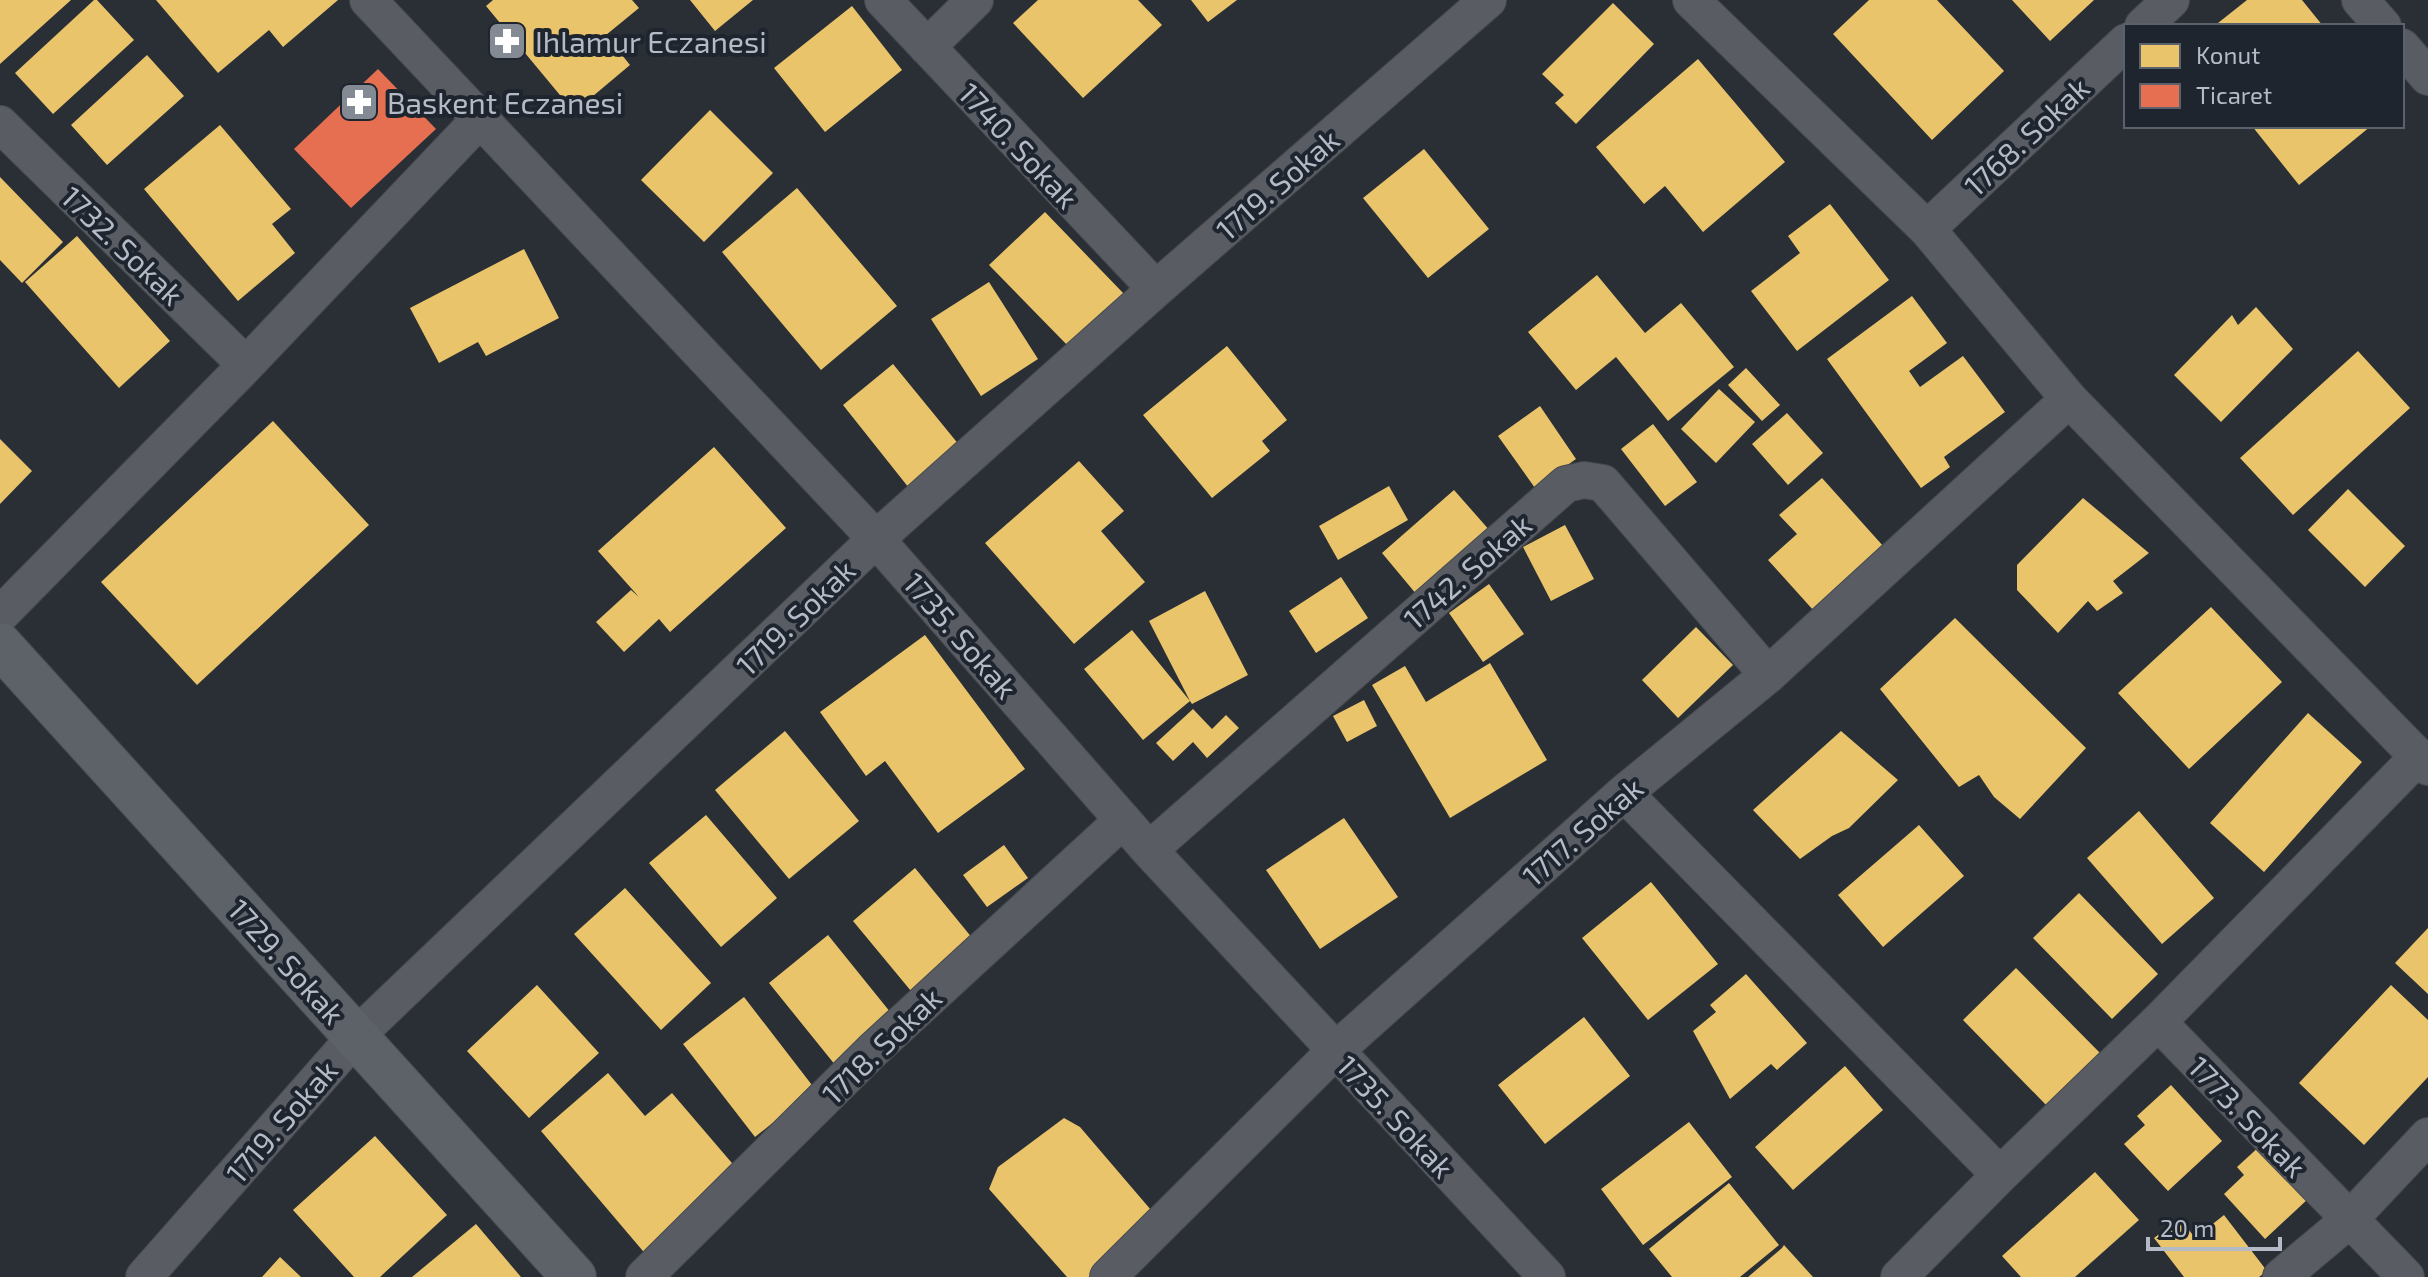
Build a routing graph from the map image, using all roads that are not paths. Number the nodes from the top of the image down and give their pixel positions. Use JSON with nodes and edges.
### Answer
{"nodes":[{"id":1,"x":368,"y":0,"type":"edge"},
{"id":2,"x":883,"y":0,"type":"edge"},
{"id":3,"x":975,"y":0,"type":"edge"},
{"id":4,"x":1488,"y":0,"type":"edge"},
{"id":5,"x":1691,"y":0,"type":"edge"},
{"id":6,"x":2171,"y":0,"type":"edge"},
{"id":7,"x":2360,"y":0,"type":"edge"},
{"id":8,"x":2145,"y":24,"type":"edge"},
{"id":9,"x":2381,"y":24,"type":"edge"},
{"id":10,"x":2124,"y":44,"type":"edge"},
{"id":11,"x":927,"y":47,"type":"junction"},
{"id":12,"x":2404,"y":49,"type":"edge"},
{"id":13,"x":2428,"y":77,"type":"edge"},
{"id":14,"x":481,"y":118,"type":"junction"},
{"id":15,"x":0,"y":124,"type":"edge"},
{"id":16,"x":1927,"y":229,"type":"junction"},
{"id":17,"x":1156,"y":289,"type":"junction"},
{"id":18,"x":246,"y":365,"type":"junction"},
{"id":19,"x":2069,"y":399,"type":"junction"},
{"id":20,"x":876,"y":539,"type":"junction"},
{"id":21,"x":0,"y":615,"type":"edge"},
{"id":22,"x":0,"y":645,"type":"edge"},
{"id":23,"x":1768,"y":675,"type":"junction"},
{"id":24,"x":2424,"y":761,"type":"edge"},
{"id":25,"x":1624,"y":793,"type":"junction"},
{"id":26,"x":1123,"y":820,"type":"junction"},
{"id":27,"x":1149,"y":850,"type":"junction"},
{"id":28,"x":2158,"y":1022,"type":"junction"},
{"id":29,"x":356,"y":1036,"type":"junction"},
{"id":30,"x":1335,"y":1051,"type":"junction"},
{"id":31,"x":2428,"y":1136,"type":"edge"},
{"id":32,"x":2000,"y":1175,"type":"junction"},
{"id":33,"x":2349,"y":1220,"type":"junction"},
{"id":34,"x":144,"y":1277,"type":"edge"},
{"id":35,"x":574,"y":1277,"type":"edge"},
{"id":36,"x":644,"y":1277,"type":"edge"},
{"id":37,"x":1108,"y":1277,"type":"edge"},
{"id":38,"x":1547,"y":1277,"type":"edge"},
{"id":39,"x":1899,"y":1277,"type":"edge"},
{"id":40,"x":2281,"y":1277,"type":"edge"},
{"id":41,"x":2406,"y":1277,"type":"edge"}],
"edges":[{"from":1,"to":14,"type":"street","name":"1735. Sokak"},
{"from":2,"to":11,"type":"street","name":"1740. Sokak"},
{"from":3,"to":11,"type":"street"},
{"from":4,"to":17,"type":"street","name":"1719. Sokak"},
{"from":5,"to":16,"type":"street"},
{"from":6,"to":8,"type":"street"},
{"from":7,"to":9,"type":"street"},
{"from":10,"to":16,"type":"street","name":"1768. Sokak"},
{"from":11,"to":17,"type":"street","name":"1740. Sokak"},
{"from":12,"to":13,"type":"street"},
{"from":14,"to":18,"type":"street"},
{"from":14,"to":20,"type":"street","name":"1735. Sokak"},
{"from":15,"to":18,"type":"street","name":"1732. Sokak"},
{"from":16,"to":19,"type":"street"},
{"from":17,"to":20,"type":"street","name":"1719. Sokak"},
{"from":18,"to":21,"type":"street"},
{"from":19,"to":23,"type":"street","name":"1717. Sokak"},
{"from":19,"to":24,"type":"street"},
{"from":20,"to":26,"type":"street","name":"1735. Sokak"},
{"from":20,"to":29,"type":"street","name":"1719. Sokak"},
{"from":22,"to":29,"type":"street","name":"1729. Sokak"},
{"from":23,"to":25,"type":"street","name":"1717. Sokak"},
{"from":23,"to":27,"type":"street","name":"1742. Sokak"},
{"from":24,"to":28,"type":"street"},
{"from":25,"to":30,"type":"street","name":"1717. Sokak"},
{"from":25,"to":32,"type":"street"},
{"from":26,"to":27,"type":"street","name":"1735. Sokak"},
{"from":26,"to":36,"type":"street","name":"1718. Sokak"},
{"from":27,"to":30,"type":"street","name":"1735. Sokak"},
{"from":28,"to":32,"type":"street"},
{"from":28,"to":33,"type":"street","name":"1773. Sokak"},
{"from":29,"to":34,"type":"street","name":"1719. Sokak"},
{"from":29,"to":35,"type":"street","name":"1729. Sokak"},
{"from":30,"to":37,"type":"street","name":"1717. Sokak"},
{"from":30,"to":38,"type":"street","name":"1735. Sokak"},
{"from":31,"to":33,"type":"street"},
{"from":32,"to":39,"type":"street"},
{"from":33,"to":40,"type":"street"},
{"from":33,"to":41,"type":"street","name":"1773. Sokak"}]}
